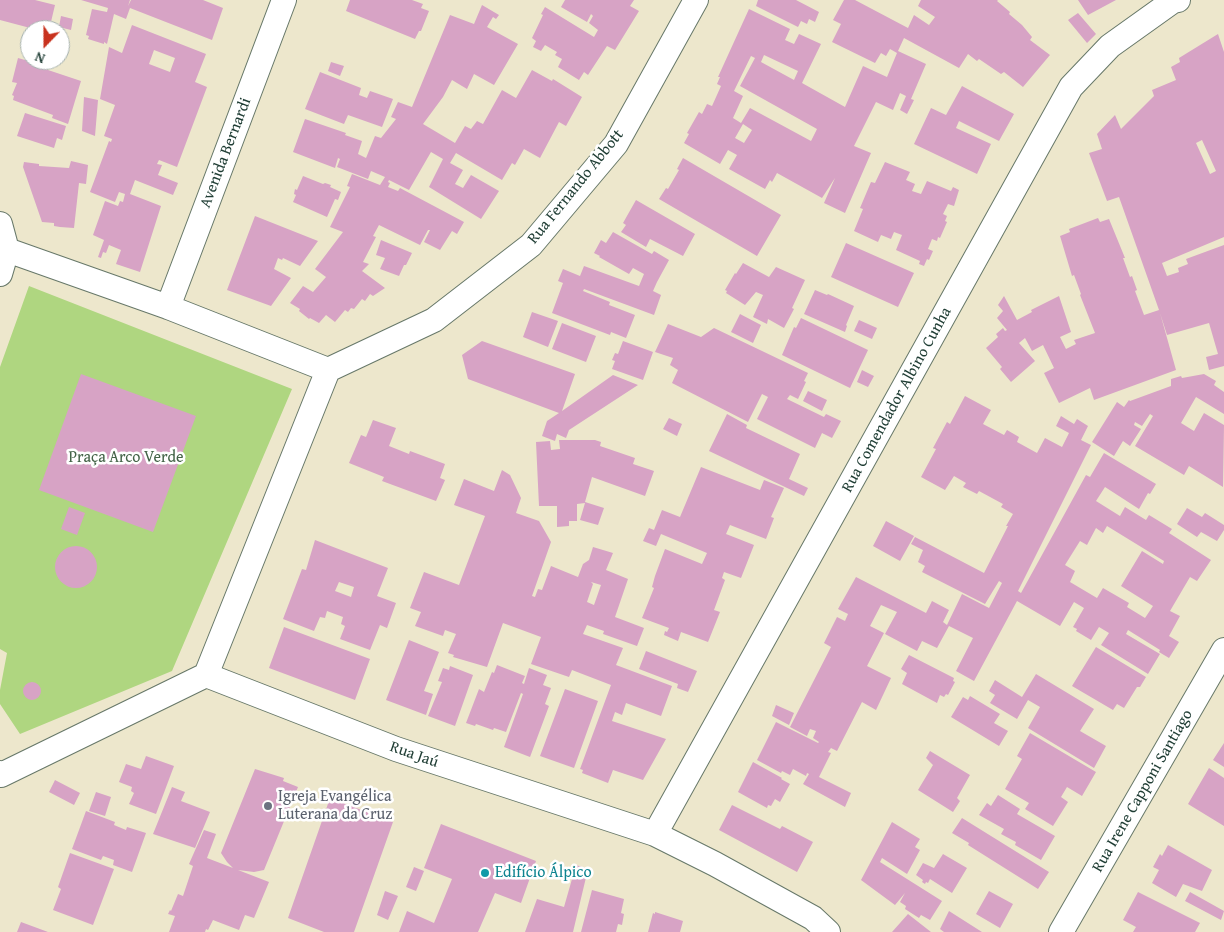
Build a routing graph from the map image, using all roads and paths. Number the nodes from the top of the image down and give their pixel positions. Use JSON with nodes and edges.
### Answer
{"nodes":[{"id":1,"x":284,"y":0,"type":"edge"},
{"id":2,"x":696,"y":0,"type":"edge"},
{"id":3,"x":1178,"y":0,"type":"edge"},
{"id":4,"x":0,"y":224,"type":"edge"},
{"id":5,"x":7,"y":250,"type":"junction"},
{"id":6,"x":0,"y":274,"type":"edge"},
{"id":7,"x":168,"y":307,"type":"junction"},
{"id":8,"x":328,"y":370,"type":"junction"},
{"id":9,"x":1224,"y":650,"type":"edge"},
{"id":10,"x":206,"y":675,"type":"junction"},
{"id":11,"x":0,"y":775,"type":"edge"},
{"id":12,"x":655,"y":834,"type":"junction"},
{"id":13,"x":828,"y":932,"type":"edge"},
{"id":14,"x":1061,"y":932,"type":"edge"}],
"edges":[{"from":1,"to":7,"type":"street","name":"Avenida Bernardi"},
{"from":2,"to":8,"type":"street","name":"Rua Fernando Abbott"},
{"from":3,"to":12,"type":"street","name":"Rua Comendador Albino Cunha"},
{"from":4,"to":5,"type":"street"},
{"from":5,"to":6,"type":"street"},
{"from":5,"to":7,"type":"street"},
{"from":7,"to":8,"type":"street"},
{"from":8,"to":10,"type":"street"},
{"from":9,"to":14,"type":"street","name":"Rua Irene Capponi Santiago"},
{"from":10,"to":11,"type":"street"},
{"from":10,"to":12,"type":"street","name":"Rua Jaú"},
{"from":12,"to":13,"type":"street","name":"Rua Jaú"}]}
